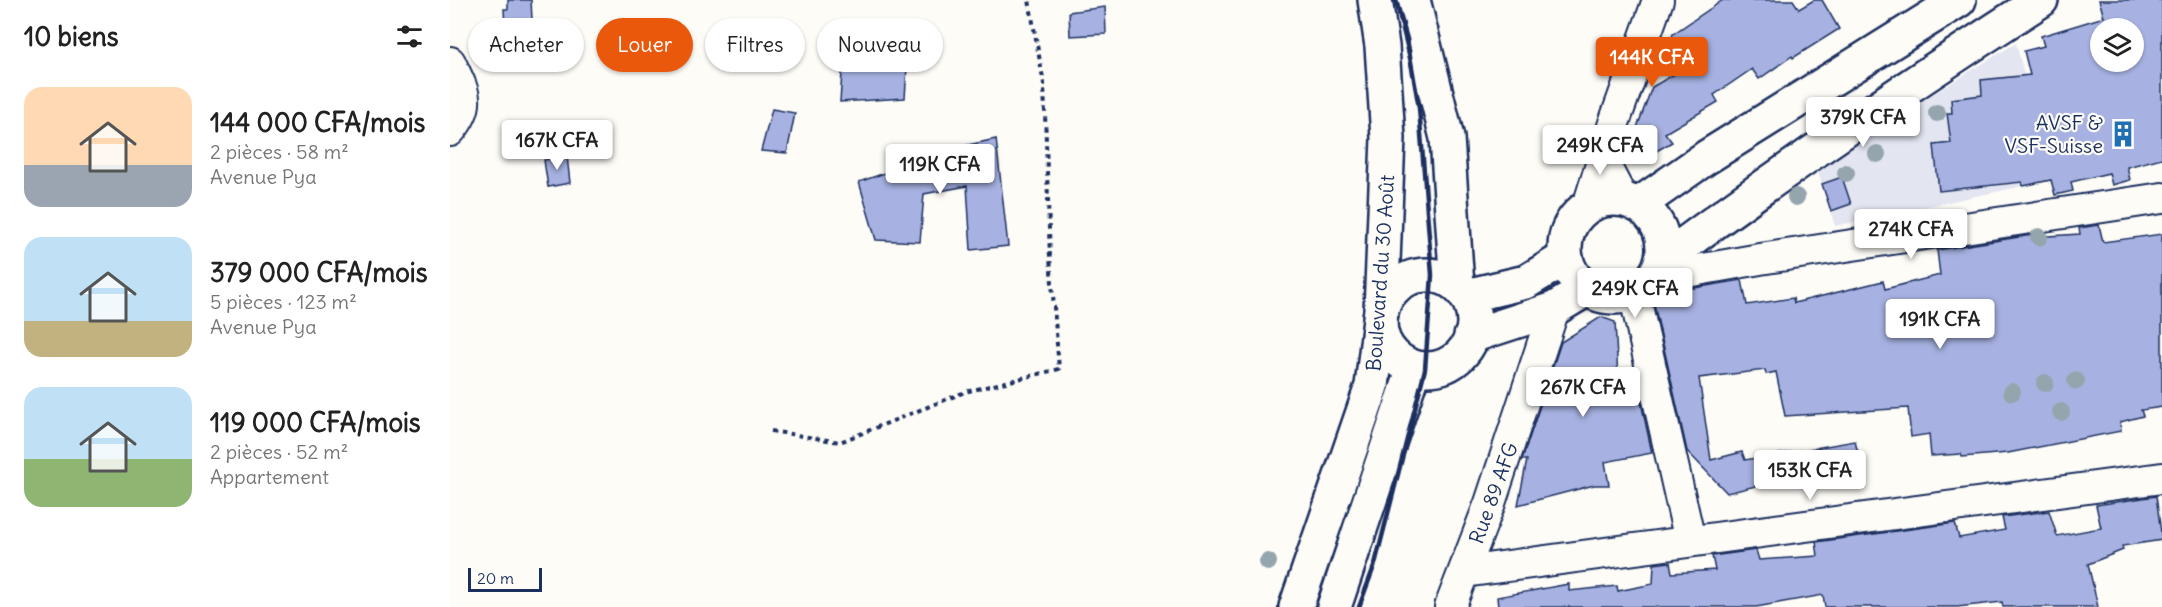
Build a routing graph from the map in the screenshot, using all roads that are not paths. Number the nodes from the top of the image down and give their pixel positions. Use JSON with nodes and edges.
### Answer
{"nodes":[{"id":1,"x":1375,"y":0,"type":"edge"},
{"id":2,"x":1413,"y":0,"type":"edge"},
{"id":3,"x":1658,"y":0,"type":"edge"},
{"id":4,"x":1959,"y":0,"type":"edge"},
{"id":5,"x":2041,"y":0,"type":"edge"},
{"id":6,"x":450,"y":62,"type":"edge"},
{"id":7,"x":450,"y":131,"type":"edge"},
{"id":8,"x":1602,"y":160,"type":"junction"},
{"id":9,"x":2162,"y":198,"type":"edge"},
{"id":10,"x":1630,"y":202,"type":"junction"},
{"id":11,"x":1588,"y":206,"type":"junction"},
{"id":12,"x":1565,"y":258,"type":"junction"},
{"id":13,"x":1649,"y":277,"type":"junction"},
{"id":14,"x":1587,"y":289,"type":"junction"},
{"id":15,"x":1461,"y":291,"type":"junction"},
{"id":16,"x":1554,"y":309,"type":"junction"},
{"id":17,"x":1381,"y":311,"type":"junction"},
{"id":18,"x":1471,"y":336,"type":"junction"},
{"id":19,"x":1414,"y":368,"type":"junction"},
{"id":20,"x":2162,"y":478,"type":"edge"},
{"id":21,"x":1689,"y":541,"type":"junction"},
{"id":22,"x":1464,"y":572,"type":"junction"},
{"id":23,"x":1296,"y":607,"type":"edge"},
{"id":24,"x":1334,"y":607,"type":"edge"},
{"id":25,"x":1450,"y":607,"type":"edge"}],
"edges":[{"from":1,"to":17,"type":"main road","name":"Boulevard du 30 Août"},
{"from":2,"to":15,"type":"main road"},
{"from":3,"to":8,"type":"street"},
{"from":4,"to":10,"type":"main road"},
{"from":5,"to":13,"type":"main road"},
{"from":6,"to":7,"type":"street"},
{"from":8,"to":10,"type":"street"},
{"from":8,"to":11,"type":"street"},
{"from":9,"to":13,"type":"street"},
{"from":10,"to":11,"type":"main road"},
{"from":10,"to":13,"type":"main road"},
{"from":11,"to":12,"type":"main road"},
{"from":12,"to":14,"type":"main road"},
{"from":12,"to":15,"type":"main road"},
{"from":13,"to":14,"type":"main road"},
{"from":13,"to":21,"type":"street"},
{"from":14,"to":16,"type":"main road"},
{"from":15,"to":17,"type":"main road"},
{"from":15,"to":18,"type":"main road"},
{"from":16,"to":18,"type":"main road"},
{"from":16,"to":22,"type":"street","name":"Rue 89 AFG"},
{"from":17,"to":19,"type":"main road"},
{"from":17,"to":23,"type":"main road","name":"Boulevard du 30 Août"},
{"from":18,"to":19,"type":"main road"},
{"from":19,"to":24,"type":"main road","name":"Boulevard du 30 Août"},
{"from":20,"to":21,"type":"street"},
{"from":21,"to":22,"type":"street"},
{"from":22,"to":25,"type":"street","name":"Rue 89 AFG"}]}
